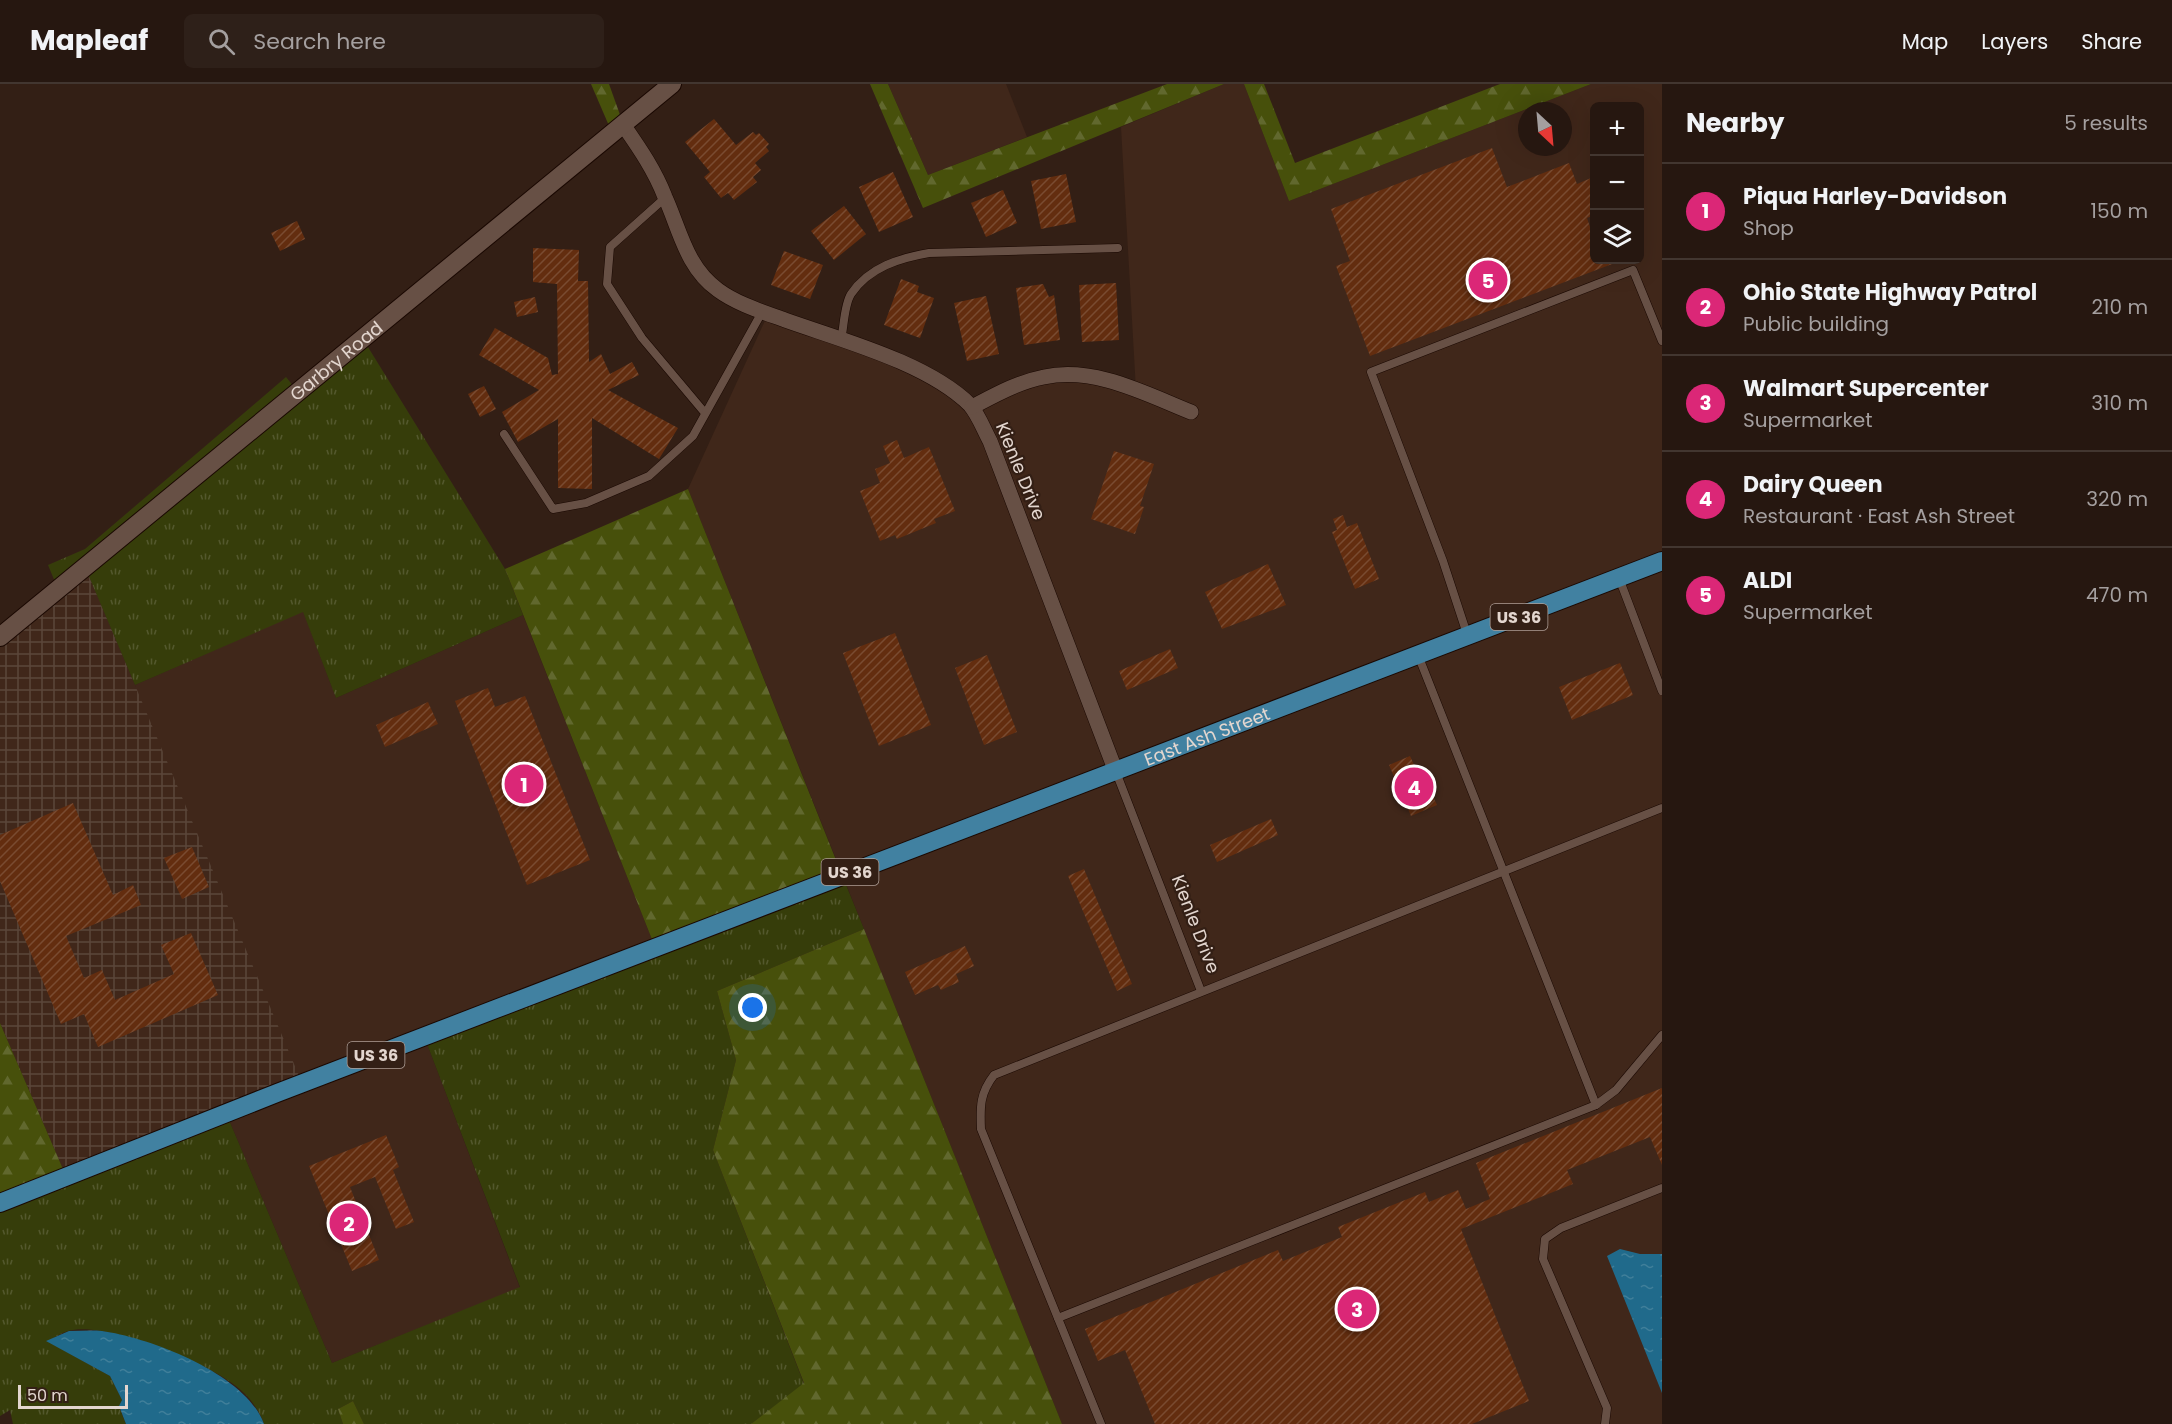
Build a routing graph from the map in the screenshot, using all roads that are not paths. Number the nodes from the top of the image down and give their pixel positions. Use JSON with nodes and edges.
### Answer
{"nodes":[{"id":1,"x":672,"y":84,"type":"edge"},
{"id":2,"x":624,"y":126,"type":"junction"},
{"id":3,"x":666,"y":197,"type":"junction"},
{"id":4,"x":1118,"y":248,"type":"dead end"},
{"id":5,"x":762,"y":312,"type":"junction"},
{"id":6,"x":841,"y":340,"type":"junction"},
{"id":7,"x":1662,"y":341,"type":"edge"},
{"id":8,"x":972,"y":407,"type":"junction"},
{"id":9,"x":1191,"y":411,"type":"dead end"},
{"id":10,"x":705,"y":413,"type":"junction"},
{"id":11,"x":504,"y":434,"type":"dead end"},
{"id":12,"x":1662,"y":561,"type":"edge"},
{"id":13,"x":1619,"y":578,"type":"junction"},
{"id":14,"x":0,"y":637,"type":"edge"},
{"id":15,"x":1468,"y":637,"type":"junction"},
{"id":16,"x":1418,"y":655,"type":"junction"},
{"id":17,"x":1662,"y":691,"type":"edge"},
{"id":18,"x":1116,"y":772,"type":"junction"},
{"id":19,"x":1662,"y":808,"type":"edge"},
{"id":20,"x":1502,"y":870,"type":"junction"},
{"id":21,"x":1201,"y":991,"type":"junction"},
{"id":22,"x":1662,"y":1035,"type":"edge"},
{"id":23,"x":1596,"y":1105,"type":"junction"},
{"id":24,"x":1662,"y":1188,"type":"edge"},
{"id":25,"x":0,"y":1203,"type":"edge"},
{"id":26,"x":1058,"y":1318,"type":"junction"},
{"id":27,"x":1101,"y":1424,"type":"edge"},
{"id":28,"x":1605,"y":1424,"type":"edge"}],
"edges":[{"from":1,"to":2,"type":"street","name":"Garbry Road"},
{"from":2,"to":3,"type":"street","name":"Kienle Drive"},
{"from":2,"to":14,"type":"street","name":"Garbry Road"},
{"from":3,"to":5,"type":"street","name":"Kienle Drive"},
{"from":3,"to":10,"type":"lane"},
{"from":4,"to":6,"type":"lane"},
{"from":5,"to":6,"type":"street","name":"Kienle Drive"},
{"from":5,"to":10,"type":"lane"},
{"from":6,"to":8,"type":"street","name":"Kienle Drive"},
{"from":7,"to":15,"type":"lane"},
{"from":8,"to":9,"type":"street"},
{"from":8,"to":18,"type":"street","name":"Kienle Drive"},
{"from":10,"to":11,"type":"lane"},
{"from":12,"to":13,"type":"main road","name":"East Ash Street","number":"US 36"},
{"from":13,"to":15,"type":"main road","name":"East Ash Street","number":"US 36"},
{"from":13,"to":17,"type":"lane"},
{"from":15,"to":16,"type":"main road","name":"East Ash Street","number":"US 36"},
{"from":16,"to":18,"type":"main road","name":"East Ash Street","number":"US 36"},
{"from":16,"to":20,"type":"lane"},
{"from":18,"to":21,"type":"lane","name":"Kienle Drive"},
{"from":18,"to":25,"type":"main road","name":"East Ash Street","number":"US 36"},
{"from":19,"to":20,"type":"lane"},
{"from":20,"to":21,"type":"lane"},
{"from":20,"to":23,"type":"lane"},
{"from":21,"to":26,"type":"lane"},
{"from":22,"to":23,"type":"lane"},
{"from":23,"to":26,"type":"lane"},
{"from":24,"to":28,"type":"lane"},
{"from":26,"to":27,"type":"lane"}]}
